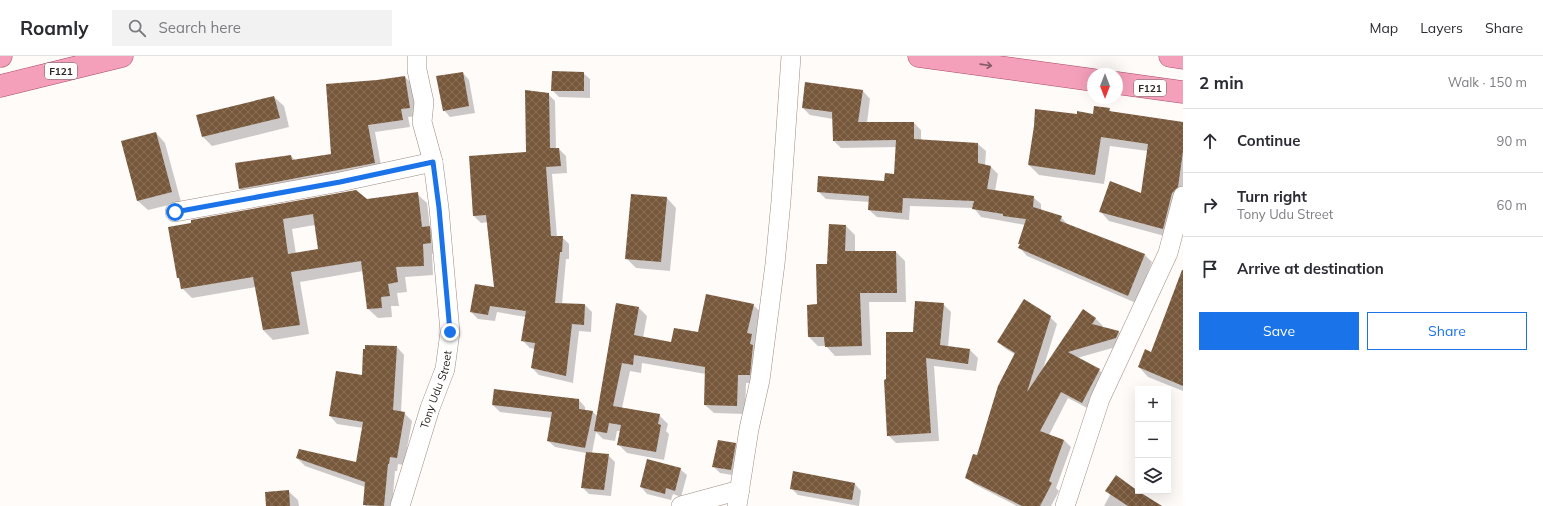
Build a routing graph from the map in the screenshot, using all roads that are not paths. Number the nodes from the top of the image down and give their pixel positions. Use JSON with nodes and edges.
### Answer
{"nodes":[{"id":1,"x":122,"y":56,"type":"edge"},
{"id":2,"x":418,"y":56,"type":"edge"},
{"id":3,"x":791,"y":56,"type":"edge"},
{"id":4,"x":920,"y":56,"type":"edge"},
{"id":5,"x":1170,"y":56,"type":"edge"},
{"id":6,"x":1183,"y":58,"type":"edge"},
{"id":7,"x":1087,"y":79,"type":"edge"},
{"id":8,"x":1123,"y":84,"type":"edge"},
{"id":9,"x":0,"y":86,"type":"edge"},
{"id":10,"x":1183,"y":92,"type":"edge"},
{"id":11,"x":433,"y":162,"type":"junction"},
{"id":12,"x":1183,"y":196,"type":"edge"},
{"id":13,"x":175,"y":212,"type":"dead end"},
{"id":14,"x":738,"y":498,"type":"edge"},
{"id":15,"x":400,"y":506,"type":"edge"},
{"id":16,"x":681,"y":506,"type":"edge"},
{"id":17,"x":1065,"y":506,"type":"edge"}],
"edges":[{"from":1,"to":9,"type":"main road","number":"F121"},
{"from":2,"to":11,"type":"street","name":"Tony Udu Street"},
{"from":3,"to":14,"type":"street"},
{"from":4,"to":7,"type":"main road","one_way":true},
{"from":5,"to":6,"type":"main road"},
{"from":8,"to":10,"type":"main road","number":"F121"},
{"from":11,"to":13,"type":"street"},
{"from":11,"to":15,"type":"street","name":"Tony Udu Street"},
{"from":12,"to":17,"type":"street"},
{"from":14,"to":16,"type":"street"}]}
